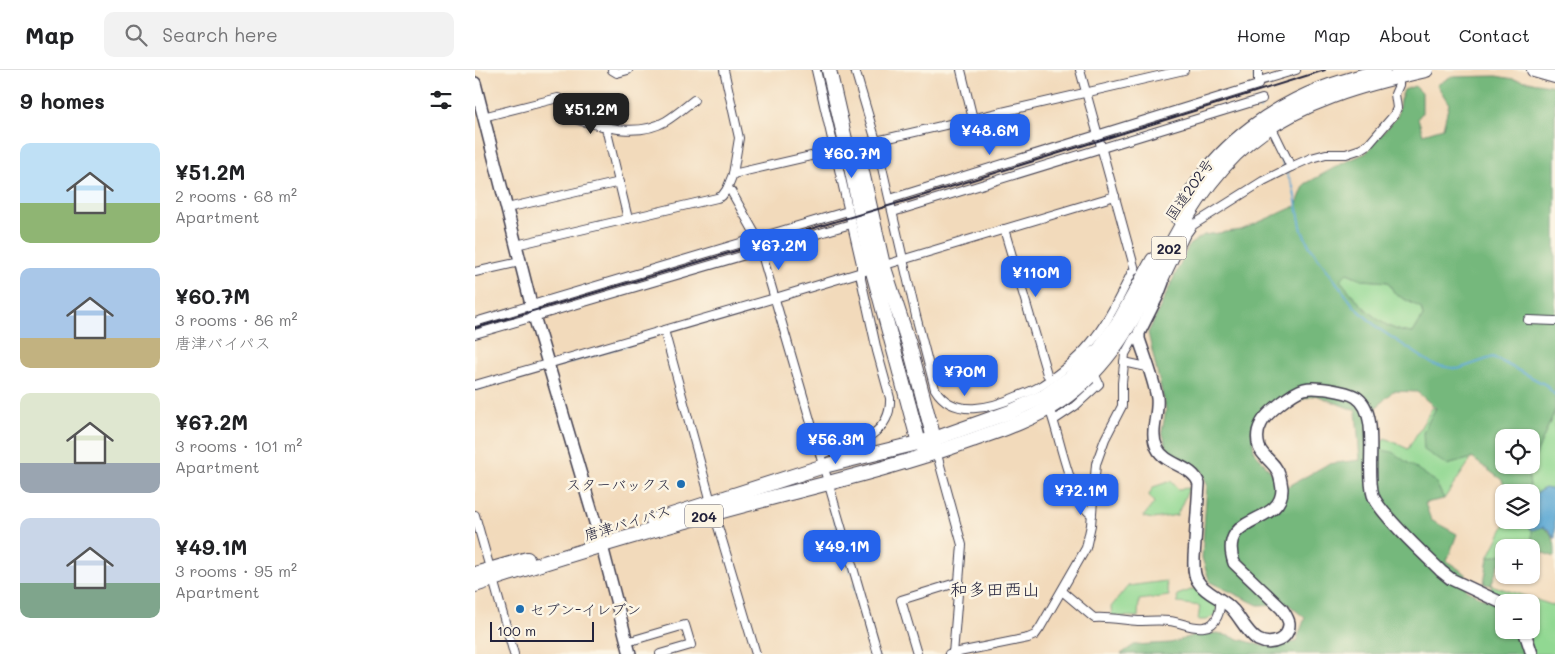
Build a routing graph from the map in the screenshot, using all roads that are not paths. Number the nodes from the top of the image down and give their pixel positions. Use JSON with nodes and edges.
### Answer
{"nodes":[{"id":1,"x":612,"y":70,"type":"edge"},
{"id":2,"x":628,"y":70,"type":"edge"},
{"id":3,"x":724,"y":70,"type":"edge"},
{"id":4,"x":817,"y":70,"type":"edge"},
{"id":5,"x":829,"y":70,"type":"edge"},
{"id":6,"x":838,"y":70,"type":"edge"},
{"id":7,"x":855,"y":70,"type":"edge"},
{"id":8,"x":961,"y":70,"type":"edge"},
{"id":9,"x":1080,"y":70,"type":"edge"},
{"id":10,"x":1184,"y":70,"type":"edge"},
{"id":11,"x":1258,"y":70,"type":"edge"},
{"id":12,"x":1296,"y":70,"type":"edge"},
{"id":13,"x":1383,"y":70,"type":"edge"},
{"id":14,"x":1426,"y":70,"type":"edge"},
{"id":15,"x":1534,"y":70,"type":"edge"},
{"id":16,"x":1399,"y":76,"type":"junction"},
{"id":17,"x":1555,"y":76,"type":"edge"},
{"id":18,"x":1259,"y":81,"type":"junction"},
{"id":19,"x":475,"y":83,"type":"edge"},
{"id":20,"x":1085,"y":93,"type":"junction"},
{"id":21,"x":1262,"y":98,"type":"dead end"},
{"id":22,"x":694,"y":100,"type":"dead end"},
{"id":23,"x":483,"y":116,"type":"junction"},
{"id":24,"x":973,"y":119,"type":"junction"},
{"id":25,"x":1271,"y":126,"type":"junction"},
{"id":26,"x":606,"y":128,"type":"junction"},
{"id":27,"x":1097,"y":135,"type":"junction"},
{"id":28,"x":876,"y":141,"type":"junction"},
{"id":29,"x":846,"y":148,"type":"junction"},
{"id":30,"x":1101,"y":148,"type":"junction"},
{"id":31,"x":1291,"y":166,"type":"junction"},
{"id":32,"x":733,"y":174,"type":"junction"},
{"id":33,"x":619,"y":182,"type":"junction"},
{"id":34,"x":727,"y":189,"type":"junction"},
{"id":35,"x":1115,"y":196,"type":"junction"},
{"id":36,"x":890,"y":199,"type":"junction"},
{"id":37,"x":507,"y":208,"type":"junction"},
{"id":38,"x":848,"y":211,"type":"junction"},
{"id":39,"x":893,"y":212,"type":"junction"},
{"id":40,"x":629,"y":219,"type":"junction"},
{"id":41,"x":1190,"y":221,"type":"junction"},
{"id":42,"x":851,"y":224,"type":"junction"},
{"id":43,"x":1004,"y":229,"type":"junction"},
{"id":44,"x":758,"y":239,"type":"junction"},
{"id":45,"x":516,"y":245,"type":"junction"},
{"id":46,"x":761,"y":251,"type":"junction"},
{"id":47,"x":904,"y":259,"type":"junction"},
{"id":48,"x":520,"y":262,"type":"junction"},
{"id":49,"x":872,"y":268,"type":"junction"},
{"id":50,"x":475,"y":272,"type":"edge"},
{"id":51,"x":1149,"y":276,"type":"junction"},
{"id":52,"x":775,"y":298,"type":"junction"},
{"id":53,"x":533,"y":311,"type":"junction"},
{"id":54,"x":1528,"y":320,"type":"dead end"},
{"id":55,"x":1555,"y":321,"type":"edge"},
{"id":56,"x":475,"y":322,"type":"edge"},
{"id":57,"x":665,"y":333,"type":"junction"},
{"id":58,"x":1139,"y":333,"type":"junction"},
{"id":59,"x":475,"y":334,"type":"edge"},
{"id":60,"x":1124,"y":362,"type":"junction"},
{"id":61,"x":548,"y":364,"type":"junction"},
{"id":62,"x":1147,"y":366,"type":"junction"},
{"id":63,"x":1047,"y":374,"type":"dead end"},
{"id":64,"x":475,"y":385,"type":"edge"},
{"id":65,"x":1047,"y":403,"type":"junction"},
{"id":66,"x":975,"y":409,"type":"junction"},
{"id":67,"x":978,"y":423,"type":"junction"},
{"id":68,"x":919,"y":443,"type":"junction"},
{"id":69,"x":934,"y":446,"type":"junction"},
{"id":70,"x":823,"y":460,"type":"junction"},
{"id":71,"x":829,"y":483,"type":"junction"},
{"id":72,"x":713,"y":508,"type":"junction"},
{"id":73,"x":475,"y":515,"type":"edge"},
{"id":74,"x":1092,"y":515,"type":"junction"},
{"id":75,"x":601,"y":542,"type":"junction"},
{"id":76,"x":475,"y":574,"type":"edge"},
{"id":77,"x":492,"y":574,"type":"junction"},
{"id":78,"x":959,"y":582,"type":"junction"},
{"id":79,"x":475,"y":585,"type":"edge"},
{"id":80,"x":1062,"y":590,"type":"junction"},
{"id":81,"x":1220,"y":600,"type":"junction"},
{"id":82,"x":1495,"y":600,"type":"edge"},
{"id":83,"x":1527,"y":639,"type":"edge"},
{"id":84,"x":628,"y":648,"type":"edge"},
{"id":85,"x":514,"y":654,"type":"edge"},
{"id":86,"x":660,"y":654,"type":"edge"},
{"id":87,"x":756,"y":654,"type":"edge"},
{"id":88,"x":878,"y":654,"type":"edge"},
{"id":89,"x":917,"y":654,"type":"edge"},
{"id":90,"x":952,"y":654,"type":"edge"},
{"id":91,"x":1532,"y":654,"type":"edge"}],
"edges":[{"from":1,"to":2,"type":"street"},
{"from":3,"to":32,"type":"street"},
{"from":4,"to":29,"type":"street"},
{"from":5,"to":29,"type":"highway"},
{"from":6,"to":29,"type":"highway"},
{"from":7,"to":28,"type":"street"},
{"from":8,"to":24,"type":"street"},
{"from":9,"to":20,"type":"street"},
{"from":10,"to":20,"type":"street"},
{"from":11,"to":18,"type":"street"},
{"from":12,"to":18,"type":"street"},
{"from":13,"to":51,"type":"highway","name":"国道202号","number":"202"},
{"from":14,"to":16,"type":"highway","name":"国道202号","number":"202"},
{"from":15,"to":17,"type":"highway"},
{"from":16,"to":25,"type":"highway","name":"国道202号","number":"202"},
{"from":16,"to":31,"type":"street"},
{"from":18,"to":27,"type":"street"},
{"from":19,"to":23,"type":"street"},
{"from":20,"to":24,"type":"street"},
{"from":20,"to":27,"type":"street"},
{"from":21,"to":30,"type":"street"},
{"from":22,"to":26,"type":"street"},
{"from":23,"to":26,"type":"street"},
{"from":23,"to":37,"type":"street"},
{"from":24,"to":28,"type":"street"},
{"from":25,"to":31,"type":"street"},
{"from":25,"to":41,"type":"highway","name":"国道202号","number":"202"},
{"from":26,"to":33,"type":"street"},
{"from":27,"to":30,"type":"street"},
{"from":27,"to":36,"type":"street"},
{"from":28,"to":29,"type":"street"},
{"from":28,"to":36,"type":"street"},
{"from":29,"to":32,"type":"street"},
{"from":29,"to":38,"type":"street"},
{"from":29,"to":49,"type":"highway"},
{"from":30,"to":35,"type":"street"},
{"from":30,"to":39,"type":"street"},
{"from":31,"to":41,"type":"street"},
{"from":32,"to":34,"type":"street"},
{"from":33,"to":37,"type":"street"},
{"from":33,"to":40,"type":"street"},
{"from":34,"to":40,"type":"street"},
{"from":34,"to":44,"type":"street"},
{"from":35,"to":43,"type":"street"},
{"from":35,"to":51,"type":"street"},
{"from":36,"to":39,"type":"street"},
{"from":37,"to":45,"type":"street"},
{"from":38,"to":42,"type":"street"},
{"from":38,"to":44,"type":"street"},
{"from":39,"to":47,"type":"street"},
{"from":40,"to":45,"type":"street"},
{"from":41,"to":51,"type":"highway","name":"国道202号","number":"202"},
{"from":42,"to":46,"type":"street"},
{"from":42,"to":49,"type":"street"},
{"from":43,"to":47,"type":"street"},
{"from":43,"to":63,"type":"street"},
{"from":44,"to":53,"type":"street"},
{"from":45,"to":48,"type":"street"},
{"from":46,"to":52,"type":"street"},
{"from":46,"to":53,"type":"street"},
{"from":47,"to":49,"type":"street"},
{"from":47,"to":66,"type":"street"},
{"from":48,"to":50,"type":"street"},
{"from":48,"to":53,"type":"street"},
{"from":49,"to":52,"type":"street"},
{"from":49,"to":68,"type":"highway"},
{"from":49,"to":69,"type":"highway"},
{"from":49,"to":70,"type":"street"},
{"from":51,"to":58,"type":"street"},
{"from":51,"to":65,"type":"highway","name":"国道202号","number":"202"},
{"from":51,"to":65,"type":"highway","name":"国道202号","number":"202"},
{"from":52,"to":57,"type":"street"},
{"from":52,"to":70,"type":"street"},
{"from":53,"to":56,"type":"street"},
{"from":53,"to":59,"type":"street"},
{"from":53,"to":61,"type":"street"},
{"from":54,"to":55,"type":"street"},
{"from":57,"to":61,"type":"street"},
{"from":57,"to":72,"type":"street"},
{"from":58,"to":60,"type":"street"},
{"from":58,"to":62,"type":"street"},
{"from":60,"to":62,"type":"street"},
{"from":60,"to":74,"type":"street"},
{"from":61,"to":64,"type":"street"},
{"from":61,"to":75,"type":"street"},
{"from":62,"to":81,"type":"street"},
{"from":65,"to":66,"type":"street"},
{"from":65,"to":67,"type":"highway","name":"国道202号","number":"202"},
{"from":65,"to":69,"type":"highway","name":"国道202号","number":"202"},
{"from":65,"to":74,"type":"street"},
{"from":66,"to":67,"type":"street"},
{"from":67,"to":69,"type":"highway","name":"国道202号","number":"202"},
{"from":68,"to":69,"type":"highway"},
{"from":68,"to":70,"type":"highway","name":"唐津バイパス","number":"204"},
{"from":69,"to":71,"type":"highway","name":"唐津バイパス","number":"204"},
{"from":69,"to":78,"type":"street"},
{"from":70,"to":71,"type":"street"},
{"from":70,"to":72,"type":"highway","name":"唐津バイパス","number":"204"},
{"from":71,"to":72,"type":"highway","name":"唐津バイパス","number":"204"},
{"from":71,"to":88,"type":"street"},
{"from":72,"to":75,"type":"highway","name":"唐津バイパス","number":"204"},
{"from":72,"to":87,"type":"street"},
{"from":73,"to":77,"type":"street"},
{"from":74,"to":80,"type":"street"},
{"from":75,"to":77,"type":"highway","name":"唐津バイパス","number":"204"},
{"from":75,"to":84,"type":"street"},
{"from":76,"to":77,"type":"highway","name":"唐津バイパス","number":"204"},
{"from":77,"to":79,"type":"highway","name":"唐津バイパス","number":"204"},
{"from":77,"to":85,"type":"street"},
{"from":78,"to":89,"type":"street"},
{"from":78,"to":90,"type":"street"},
{"from":80,"to":81,"type":"street"},
{"from":80,"to":90,"type":"street"},
{"from":81,"to":82,"type":"street"},
{"from":83,"to":91,"type":"street"},
{"from":84,"to":86,"type":"street"}]}
